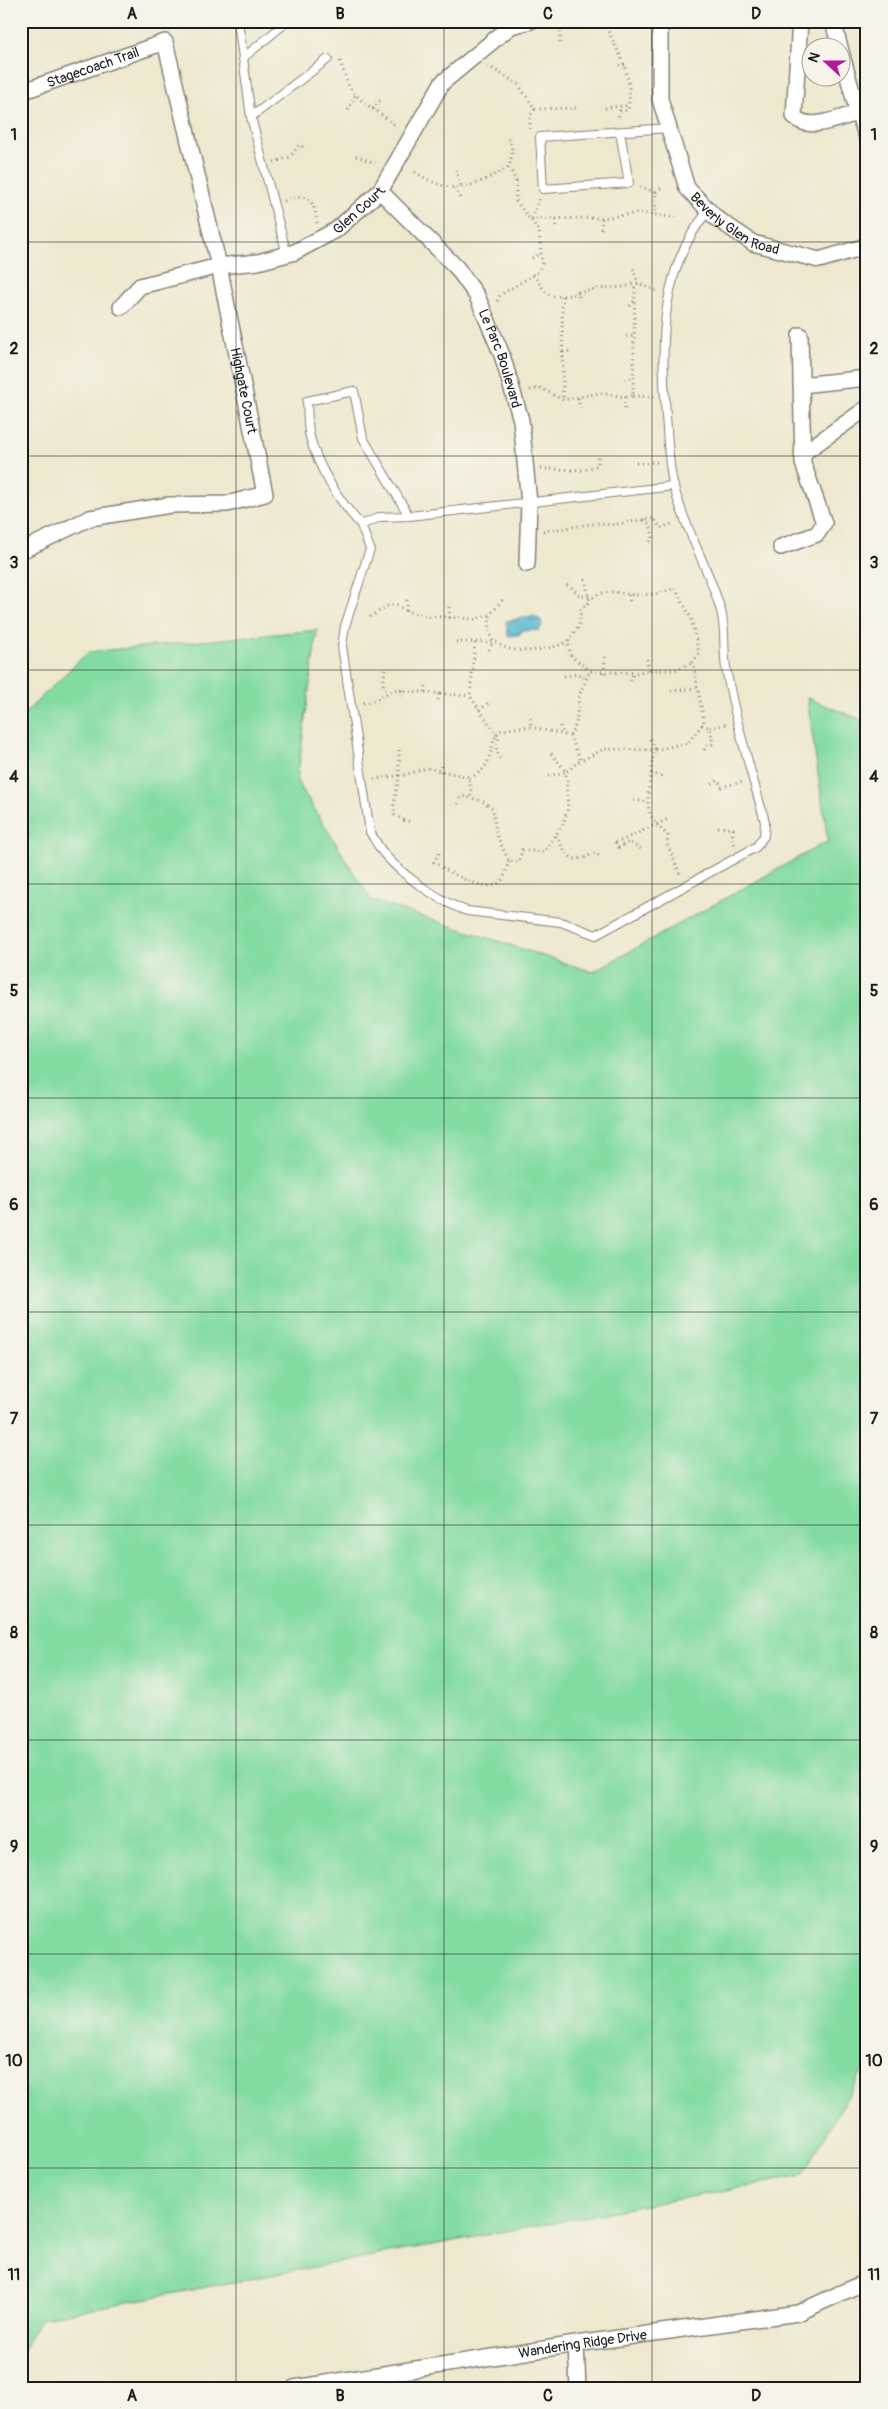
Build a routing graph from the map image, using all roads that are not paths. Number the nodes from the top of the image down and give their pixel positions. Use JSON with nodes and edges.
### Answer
{"nodes":[{"id":1,"x":238,"y":21,"type":"edge"},
{"id":2,"x":288,"y":21,"type":"edge"},
{"id":3,"x":532,"y":21,"type":"edge"},
{"id":4,"x":660,"y":21,"type":"edge"},
{"id":5,"x":800,"y":21,"type":"edge"},
{"id":6,"x":834,"y":21,"type":"edge"},
{"id":7,"x":511,"y":23,"type":"edge"},
{"id":8,"x":838,"y":38,"type":"edge"},
{"id":9,"x":165,"y":42,"type":"joint"},
{"id":10,"x":243,"y":58,"type":"junction"},
{"id":11,"x":328,"y":59,"type":"road end"},
{"id":12,"x":850,"y":84,"type":"edge"},
{"id":13,"x":21,"y":92,"type":"edge"},
{"id":14,"x":858,"y":113,"type":"junction"},
{"id":15,"x":250,"y":117,"type":"junction"},
{"id":16,"x":669,"y":128,"type":"junction"},
{"id":17,"x":620,"y":132,"type":"junction"},
{"id":18,"x":867,"y":137,"type":"edge"},
{"id":19,"x":380,"y":191,"type":"junction"},
{"id":20,"x":709,"y":210,"type":"junction"},
{"id":21,"x":867,"y":246,"type":"edge"},
{"id":22,"x":287,"y":254,"type":"junction"},
{"id":23,"x":219,"y":266,"type":"junction"},
{"id":24,"x":121,"y":307,"type":"dead end"},
{"id":25,"x":800,"y":335,"type":"dead end"},
{"id":26,"x":867,"y":378,"type":"edge"},
{"id":27,"x":801,"y":385,"type":"junction"},
{"id":28,"x":867,"y":408,"type":"edge"},
{"id":29,"x":802,"y":454,"type":"junction"},
{"id":30,"x":674,"y":486,"type":"junction"},
{"id":31,"x":529,"y":503,"type":"junction"},
{"id":32,"x":409,"y":516,"type":"junction"},
{"id":33,"x":361,"y":524,"type":"junction"},
{"id":34,"x":781,"y":547,"type":"dead end"},
{"id":35,"x":21,"y":551,"type":"edge"},
{"id":36,"x":527,"y":564,"type":"dead end"},
{"id":37,"x":867,"y":2281,"type":"edge"},
{"id":38,"x":576,"y":2344,"type":"junction"},
{"id":39,"x":294,"y":2388,"type":"edge"},
{"id":40,"x":578,"y":2388,"type":"edge"}],
"edges":[{"from":1,"to":10,"type":"lane"},
{"from":2,"to":10,"type":"lane"},
{"from":3,"to":7,"type":"street","name":"Glen Court"},
{"from":4,"to":16,"type":"street","name":"Beverly Glen Road"},
{"from":5,"to":14,"type":"street"},
{"from":6,"to":8,"type":"street"},
{"from":7,"to":19,"type":"street","name":"Glen Court"},
{"from":9,"to":13,"type":"street","name":"Stagecoach Trail"},
{"from":9,"to":23,"type":"street","name":"Highgate Court"},
{"from":10,"to":15,"type":"lane"},
{"from":11,"to":15,"type":"lane"},
{"from":12,"to":14,"type":"street"},
{"from":14,"to":18,"type":"street"},
{"from":15,"to":22,"type":"lane"},
{"from":16,"to":17,"type":"lane"},
{"from":16,"to":20,"type":"street","name":"Beverly Glen Road"},
{"from":17,"to":17,"type":"lane"},
{"from":19,"to":22,"type":"street","name":"Glen Court"},
{"from":19,"to":31,"type":"street","name":"Le Parc Boulevard"},
{"from":20,"to":21,"type":"street","name":"Beverly Glen Road"},
{"from":20,"to":30,"type":"lane"},
{"from":22,"to":23,"type":"street","name":"Glen Court"},
{"from":23,"to":24,"type":"street","name":"Glen Court"},
{"from":23,"to":35,"type":"street","name":"Highgate Court"},
{"from":25,"to":27,"type":"street"},
{"from":26,"to":27,"type":"street"},
{"from":27,"to":29,"type":"street"},
{"from":28,"to":29,"type":"street"},
{"from":29,"to":34,"type":"street"},
{"from":30,"to":31,"type":"lane"},
{"from":30,"to":33,"type":"lane"},
{"from":31,"to":32,"type":"lane"},
{"from":31,"to":36,"type":"street","name":"Le Parc Boulevard"},
{"from":32,"to":33,"type":"lane"},
{"from":32,"to":33,"type":"lane"},
{"from":37,"to":38,"type":"street","name":"Wandering Ridge Drive"},
{"from":38,"to":39,"type":"street","name":"Wandering Ridge Drive"},
{"from":38,"to":40,"type":"street"}]}
